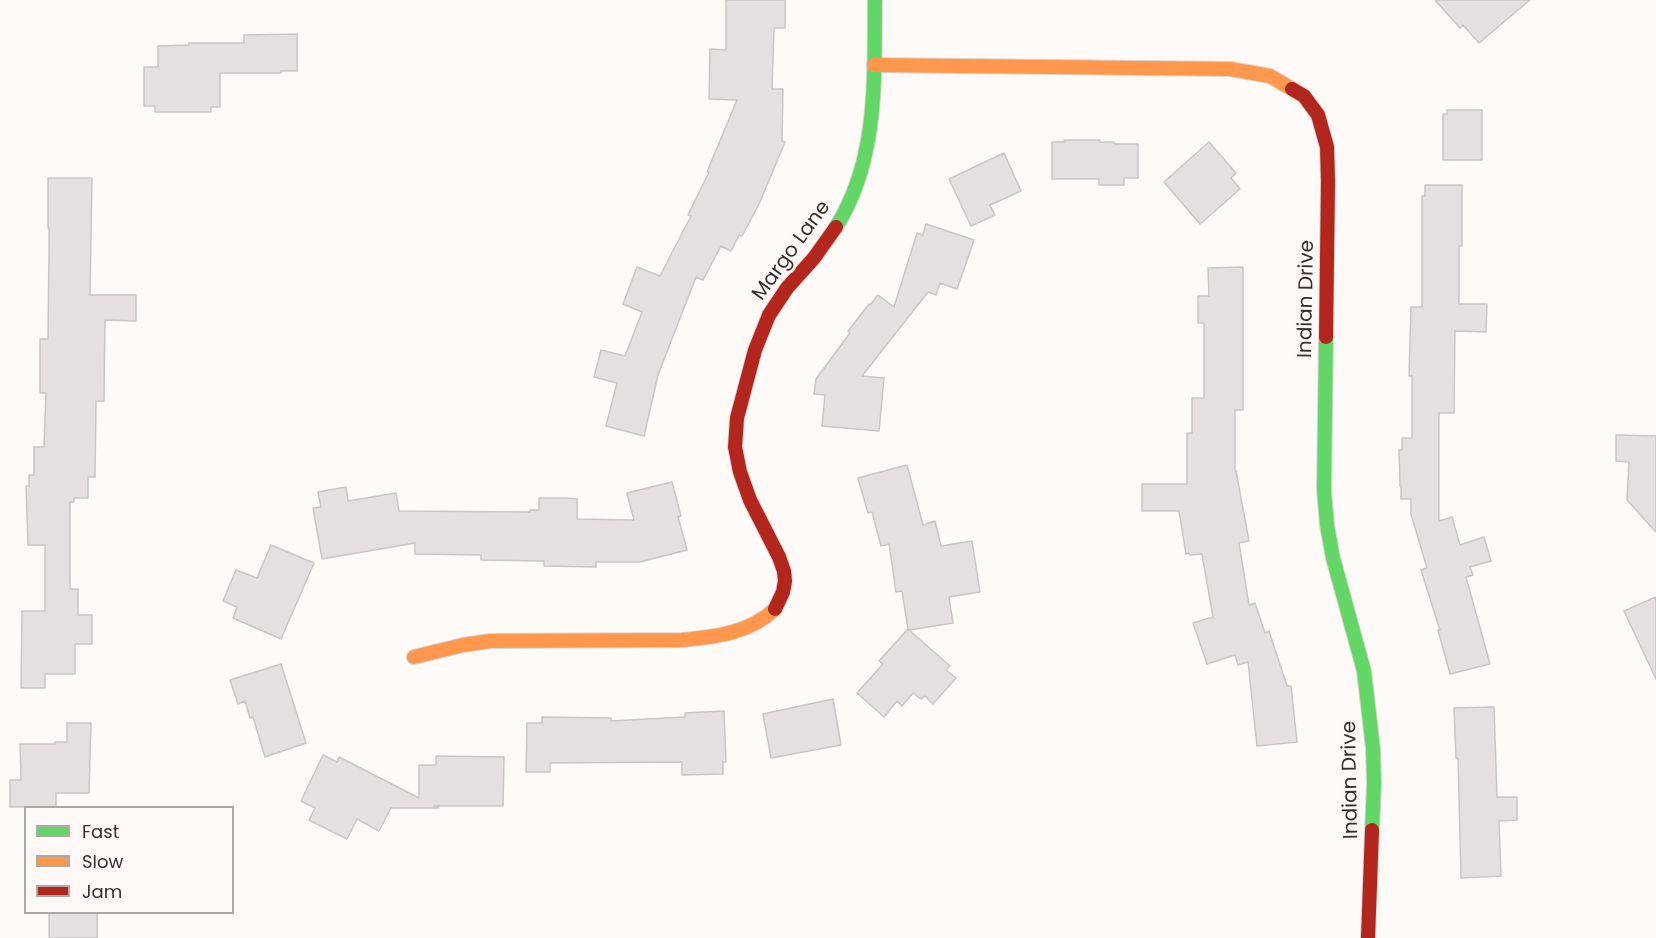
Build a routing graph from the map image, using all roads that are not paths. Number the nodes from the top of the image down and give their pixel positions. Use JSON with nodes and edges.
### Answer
{"nodes":[{"id":1,"x":875,"y":0,"type":"edge"},
{"id":2,"x":874,"y":65,"type":"junction"},
{"id":3,"x":414,"y":657,"type":"dead end"},
{"id":4,"x":1368,"y":938,"type":"edge"}],
"edges":[{"from":1,"to":2,"type":"street","name":"Margo Lane"},
{"from":2,"to":3,"type":"street","name":"Margo Lane"},
{"from":2,"to":4,"type":"street","name":"Indian Drive"}]}
